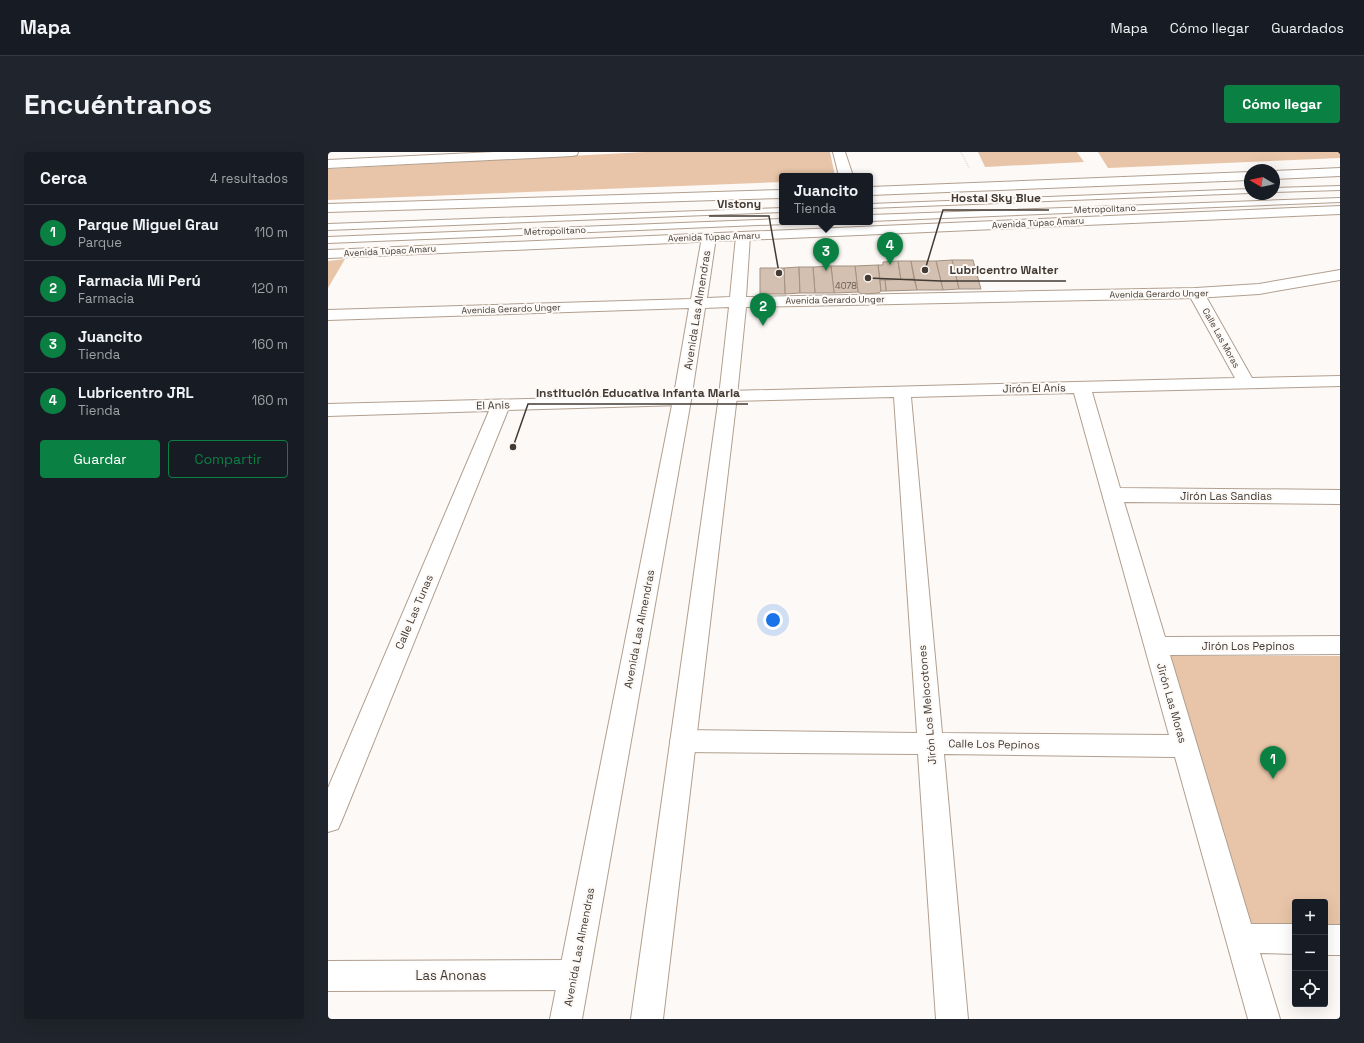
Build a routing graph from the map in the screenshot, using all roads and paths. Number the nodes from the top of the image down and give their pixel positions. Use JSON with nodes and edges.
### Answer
{"nodes":[{"id":1,"x":572,"y":152,"type":"edge"},
{"id":2,"x":839,"y":152,"type":"edge"},
{"id":3,"x":463,"y":155,"type":"edge"},
{"id":4,"x":328,"y":164,"type":"edge"},
{"id":5,"x":1340,"y":172,"type":"edge"},
{"id":6,"x":845,"y":173,"type":"edge"},
{"id":7,"x":1280,"y":175,"type":"edge"},
{"id":8,"x":1244,"y":176,"type":"edge"},
{"id":9,"x":1340,"y":188,"type":"edge"},
{"id":10,"x":1280,"y":190,"type":"edge"},
{"id":11,"x":873,"y":191,"type":"edge"},
{"id":12,"x":1244,"y":191,"type":"edge"},
{"id":13,"x":779,"y":194,"type":"edge"},
{"id":14,"x":1340,"y":200,"type":"edge"},
{"id":15,"x":873,"y":206,"type":"edge"},
{"id":16,"x":328,"y":208,"type":"edge"},
{"id":17,"x":779,"y":210,"type":"edge"},
{"id":18,"x":1340,"y":210,"type":"edge"},
{"id":19,"x":873,"y":218,"type":"edge"},
{"id":20,"x":779,"y":222,"type":"edge"},
{"id":21,"x":328,"y":227,"type":"edge"},
{"id":22,"x":743,"y":236,"type":"junction"},
{"id":23,"x":709,"y":237,"type":"junction"},
{"id":24,"x":328,"y":240,"type":"edge"},
{"id":25,"x":328,"y":254,"type":"edge"},
{"id":26,"x":1340,"y":275,"type":"edge"},
{"id":27,"x":1196,"y":293,"type":"junction"},
{"id":28,"x":738,"y":302,"type":"junction"},
{"id":29,"x":698,"y":303,"type":"junction"},
{"id":30,"x":328,"y":315,"type":"edge"},
{"id":31,"x":1340,"y":381,"type":"edge"},
{"id":32,"x":1246,"y":383,"type":"junction"},
{"id":33,"x":1081,"y":387,"type":"junction"},
{"id":34,"x":902,"y":391,"type":"junction"},
{"id":35,"x":728,"y":396,"type":"junction"},
{"id":36,"x":682,"y":400,"type":"junction"},
{"id":37,"x":501,"y":405,"type":"junction"},
{"id":38,"x":328,"y":410,"type":"edge"},
{"id":39,"x":1112,"y":495,"type":"junction"},
{"id":40,"x":1340,"y":496,"type":"edge"},
{"id":41,"x":1340,"y":645,"type":"edge"},
{"id":42,"x":1156,"y":646,"type":"junction"},
{"id":43,"x":683,"y":741,"type":"junction"},
{"id":44,"x":930,"y":744,"type":"junction"},
{"id":45,"x":1185,"y":746,"type":"junction"},
{"id":46,"x":328,"y":820,"type":"edge"},
{"id":47,"x":1241,"y":938,"type":"junction"},
{"id":48,"x":1292,"y":939,"type":"edge"},
{"id":49,"x":1328,"y":940,"type":"edge"},
{"id":50,"x":1340,"y":940,"type":"edge"},
{"id":51,"x":574,"y":975,"type":"junction"},
{"id":52,"x":328,"y":976,"type":"edge"},
{"id":53,"x":566,"y":1019,"type":"edge"},
{"id":54,"x":646,"y":1019,"type":"edge"},
{"id":55,"x":952,"y":1019,"type":"edge"},
{"id":56,"x":1264,"y":1019,"type":"edge"}],
"edges":[{"from":1,"to":3,"type":"street"},
{"from":2,"to":6,"type":"street"},
{"from":3,"to":4,"type":"street"},
{"from":5,"to":7,"type":"street"},
{"from":8,"to":11,"type":"street"},
{"from":9,"to":10,"type":"lane"},
{"from":12,"to":15,"type":"lane","name":"Metropolitano"},
{"from":13,"to":16,"type":"street"},
{"from":14,"to":19,"type":"lane","name":"Metropolitano"},
{"from":17,"to":21,"type":"lane","name":"Metropolitano"},
{"from":18,"to":22,"type":"street","name":"Avenida Túpac Amaru"},
{"from":20,"to":24,"type":"lane","name":"Metropolitano"},
{"from":22,"to":23,"type":"street","name":"Avenida Túpac Amaru"},
{"from":22,"to":28,"type":"street"},
{"from":23,"to":25,"type":"street","name":"Avenida Túpac Amaru"},
{"from":23,"to":29,"type":"street","name":"Avenida Las Almendras"},
{"from":26,"to":27,"type":"street","name":"Avenida Gerardo Unger"},
{"from":27,"to":28,"type":"street","name":"Avenida Gerardo Unger"},
{"from":27,"to":32,"type":"street","name":"Calle Las Moras"},
{"from":28,"to":29,"type":"street","name":"Avenida Gerardo Unger"},
{"from":28,"to":35,"type":"street"},
{"from":29,"to":30,"type":"street","name":"Avenida Gerardo Unger"},
{"from":29,"to":36,"type":"street","name":"Avenida Las Almendras"},
{"from":31,"to":32,"type":"street","name":"Jirón El Anís"},
{"from":32,"to":33,"type":"street","name":"Jirón El Anís"},
{"from":33,"to":34,"type":"street","name":"Jirón El Anís"},
{"from":33,"to":39,"type":"street","name":"Jirón Las Moras"},
{"from":34,"to":35,"type":"street","name":"Jirón El Anís"},
{"from":34,"to":44,"type":"street","name":"Jirón Los Melocotones"},
{"from":35,"to":43,"type":"street"},
{"from":36,"to":37,"type":"street","name":"El Anis"},
{"from":36,"to":51,"type":"street","name":"Avenida Las Almendras"},
{"from":37,"to":38,"type":"street","name":"El Anis"},
{"from":37,"to":46,"type":"street","name":"Calle Las Tunas"},
{"from":39,"to":40,"type":"street","name":"Jirón Las Sandias"},
{"from":39,"to":42,"type":"street","name":"Jirón Las Moras"},
{"from":41,"to":42,"type":"street","name":"Jirón Los Pepinos"},
{"from":42,"to":45,"type":"street","name":"Jirón Las Moras"},
{"from":43,"to":44,"type":"street","name":"Calle Los Pepinos"},
{"from":43,"to":54,"type":"street"},
{"from":44,"to":45,"type":"street","name":"Calle Los Pepinos"},
{"from":44,"to":55,"type":"street","name":"Jirón Los Melocotones"},
{"from":45,"to":47,"type":"street","name":"Jirón Las Moras"},
{"from":47,"to":48,"type":"street"},
{"from":47,"to":56,"type":"street","name":"Jirón Las Moras"},
{"from":49,"to":50,"type":"street"},
{"from":51,"to":52,"type":"street","name":"Las Anonas"},
{"from":51,"to":53,"type":"street","name":"Avenida Las Almendras"}]}
